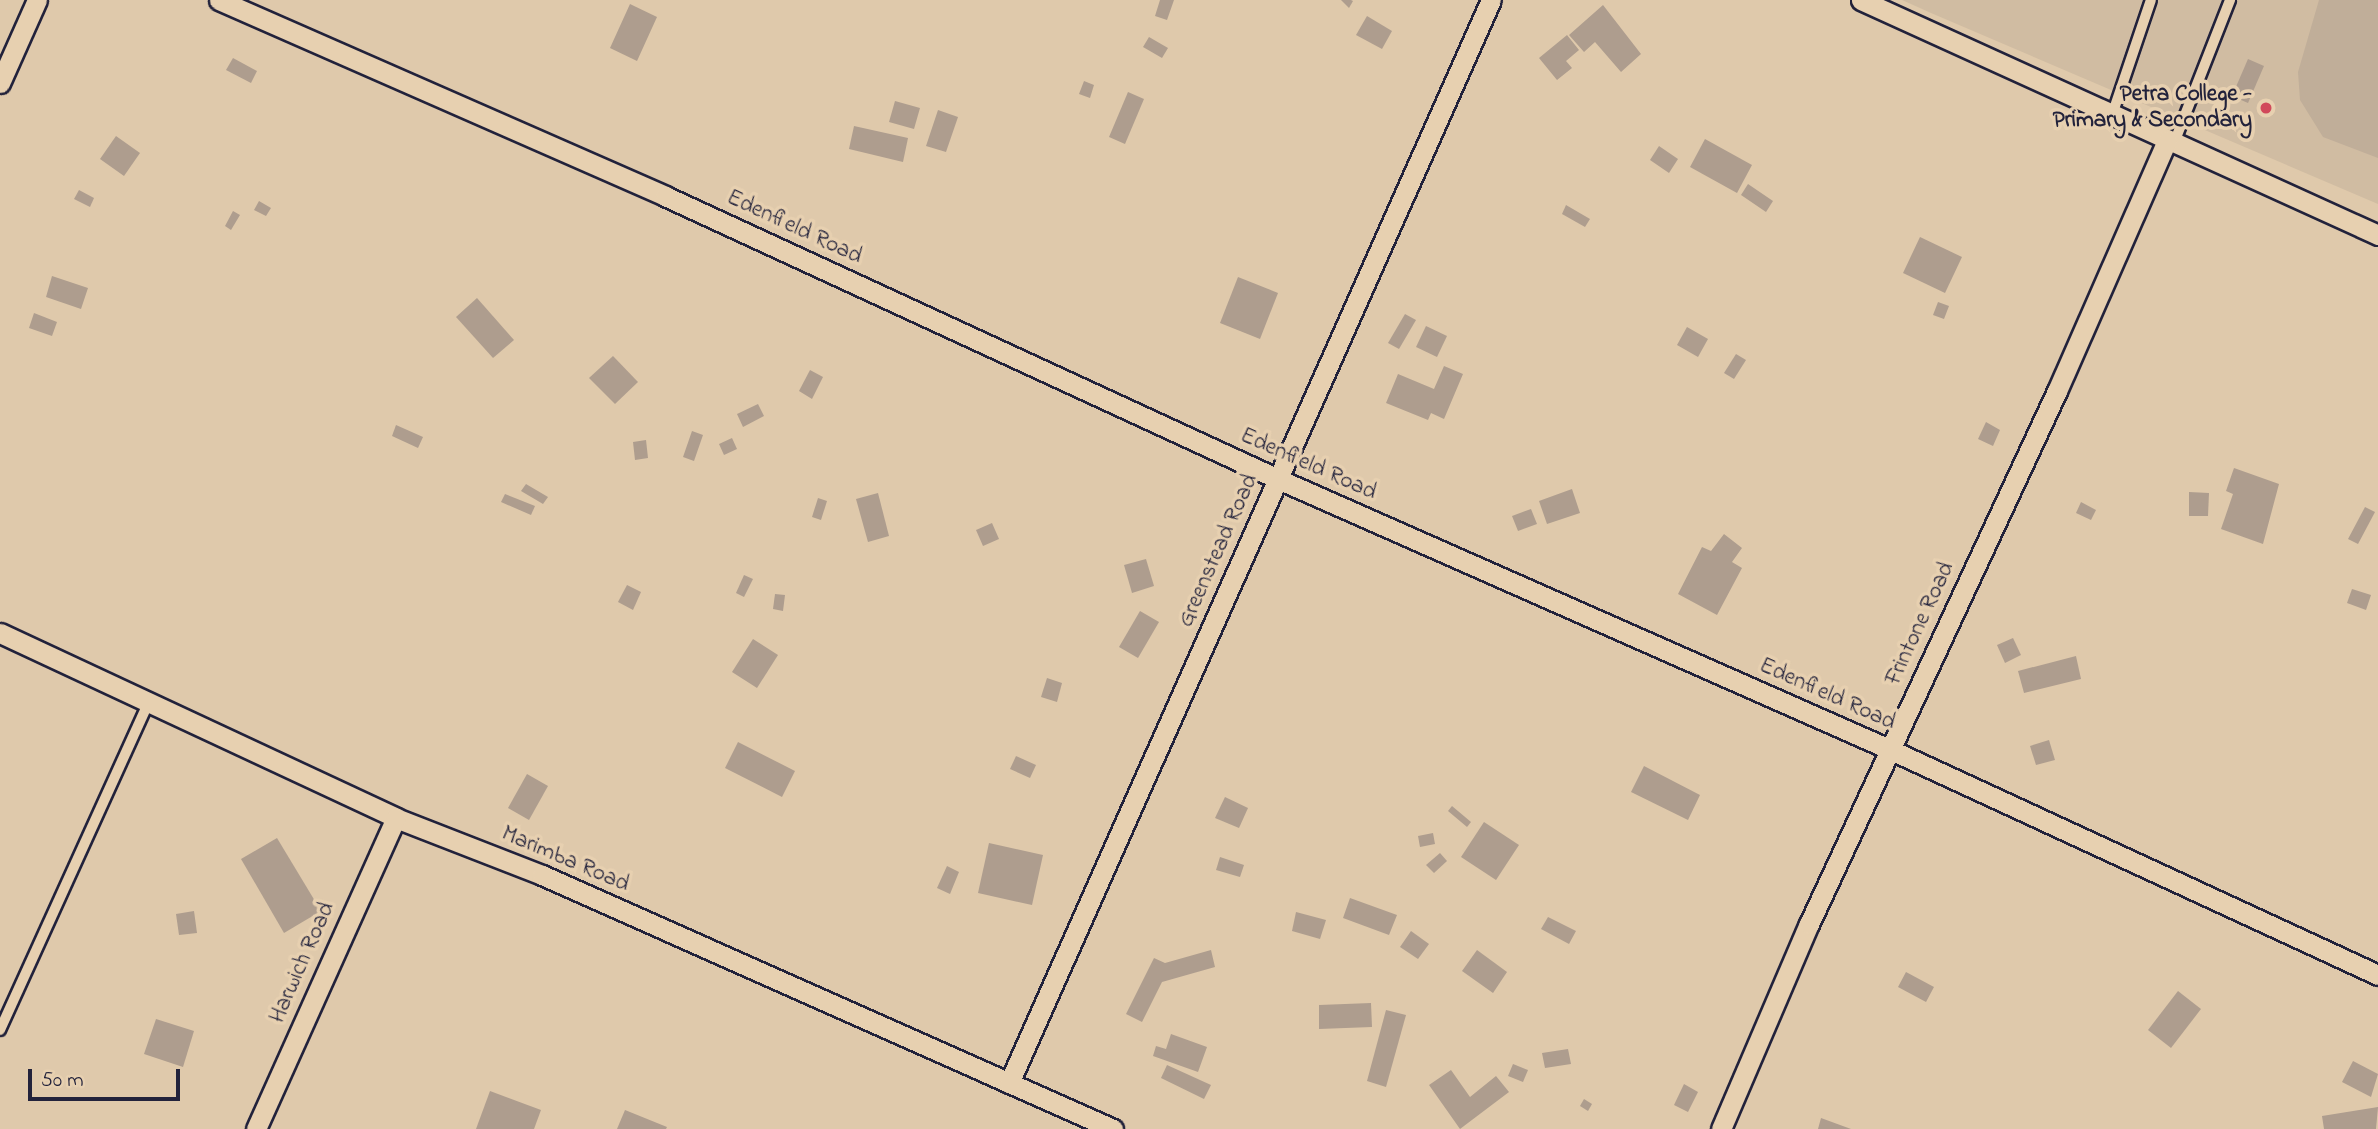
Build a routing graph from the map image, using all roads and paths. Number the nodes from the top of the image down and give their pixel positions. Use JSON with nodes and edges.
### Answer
{"nodes":[{"id":1,"x":37,"y":0,"type":"edge"},
{"id":2,"x":219,"y":0,"type":"edge"},
{"id":3,"x":1491,"y":0,"type":"edge"},
{"id":4,"x":1861,"y":0,"type":"edge"},
{"id":5,"x":2151,"y":0,"type":"edge"},
{"id":6,"x":2230,"y":0,"type":"edge"},
{"id":7,"x":0,"y":83,"type":"edge"},
{"id":8,"x":2112,"y":115,"type":"junction"},
{"id":9,"x":2170,"y":141,"type":"junction"},
{"id":10,"x":2378,"y":234,"type":"edge"},
{"id":11,"x":1278,"y":479,"type":"junction"},
{"id":12,"x":0,"y":633,"type":"edge"},
{"id":13,"x":149,"y":700,"type":"junction"},
{"id":14,"x":1889,"y":749,"type":"junction"},
{"id":15,"x":396,"y":818,"type":"junction"},
{"id":16,"x":2378,"y":975,"type":"edge"},
{"id":17,"x":0,"y":1030,"type":"edge"},
{"id":18,"x":1009,"y":1083,"type":"junction"},
{"id":19,"x":256,"y":1129,"type":"edge"},
{"id":20,"x":1113,"y":1129,"type":"edge"},
{"id":21,"x":1721,"y":1129,"type":"edge"}],
"edges":[{"from":1,"to":7,"type":"street"},
{"from":2,"to":11,"type":"street","name":"Edenfield Road"},
{"from":3,"to":11,"type":"street","name":"Greenstead Road"},
{"from":4,"to":8,"type":"street"},
{"from":5,"to":8,"type":"lane"},
{"from":6,"to":9,"type":"lane"},
{"from":8,"to":9,"type":"street"},
{"from":9,"to":10,"type":"street"},
{"from":9,"to":14,"type":"street","name":"Frintone Road"},
{"from":11,"to":14,"type":"street","name":"Edenfield Road"},
{"from":11,"to":18,"type":"street","name":"Greenstead Road"},
{"from":12,"to":13,"type":"street","name":"Marimba Road"},
{"from":13,"to":15,"type":"street","name":"Marimba Road"},
{"from":13,"to":17,"type":"lane"},
{"from":14,"to":16,"type":"street","name":"Edenfield Road"},
{"from":14,"to":21,"type":"street","name":"Frintone Road"},
{"from":15,"to":18,"type":"street","name":"Marimba Road"},
{"from":15,"to":19,"type":"street","name":"Harwich Road"},
{"from":18,"to":20,"type":"street","name":"Marimba Road"}]}
